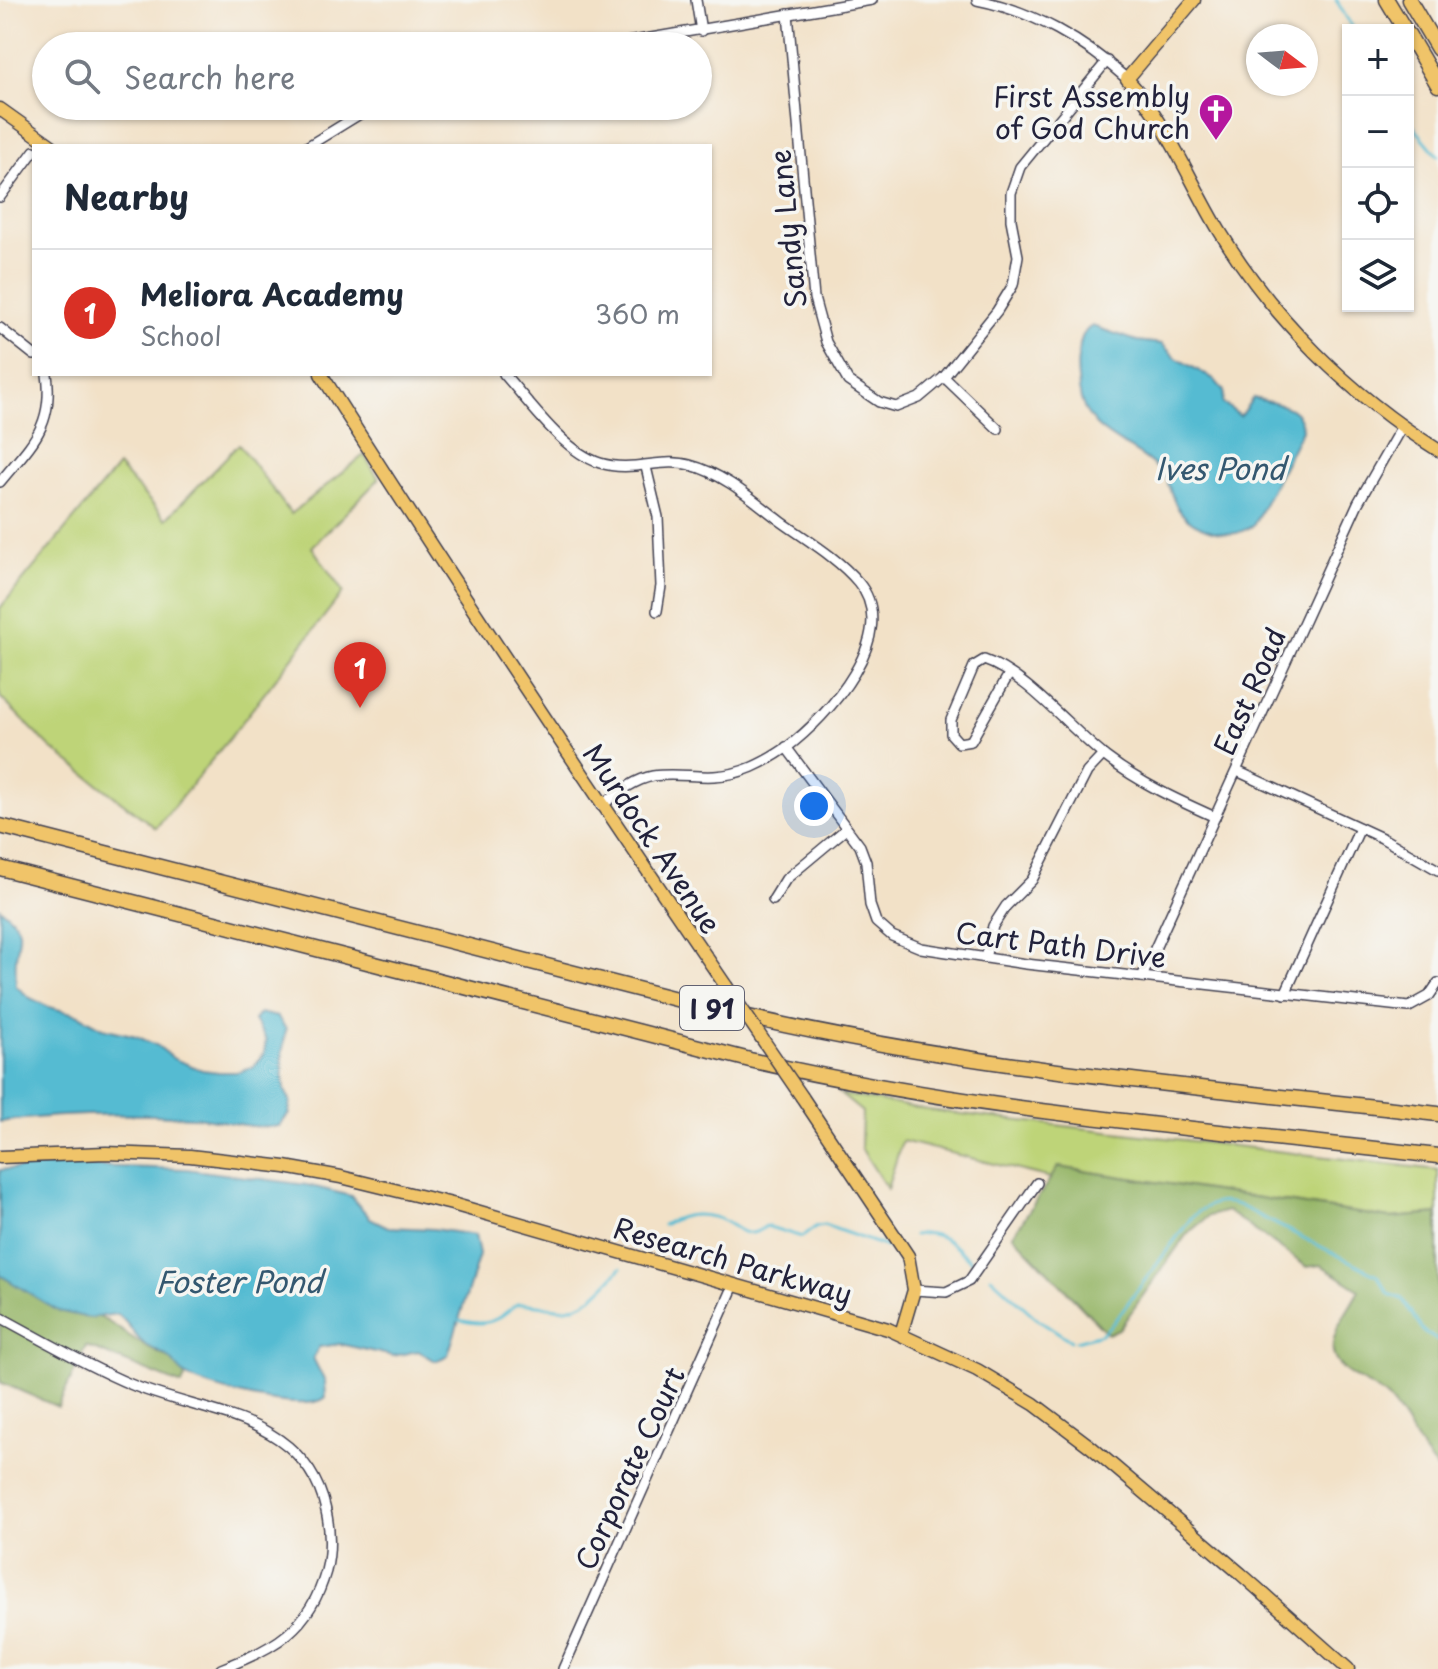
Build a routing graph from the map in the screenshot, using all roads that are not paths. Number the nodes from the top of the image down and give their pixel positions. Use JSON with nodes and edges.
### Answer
{"nodes":[{"id":1,"x":696,"y":0,"type":"edge"},
{"id":2,"x":872,"y":0,"type":"edge"},
{"id":3,"x":977,"y":0,"type":"edge"},
{"id":4,"x":1194,"y":0,"type":"edge"},
{"id":5,"x":1387,"y":0,"type":"edge"},
{"id":6,"x":1409,"y":0,"type":"edge"},
{"id":7,"x":788,"y":14,"type":"junction"},
{"id":8,"x":1402,"y":24,"type":"edge"},
{"id":9,"x":701,"y":31,"type":"junction"},
{"id":10,"x":695,"y":32,"type":"edge"},
{"id":11,"x":1414,"y":44,"type":"edge"},
{"id":12,"x":1438,"y":49,"type":"edge"},
{"id":13,"x":1107,"y":61,"type":"junction"},
{"id":14,"x":1127,"y":79,"type":"junction"},
{"id":15,"x":1438,"y":85,"type":"edge"},
{"id":16,"x":0,"y":109,"type":"edge"},
{"id":17,"x":350,"y":120,"type":"edge"},
{"id":18,"x":44,"y":144,"type":"edge"},
{"id":19,"x":311,"y":144,"type":"edge"},
{"id":20,"x":32,"y":154,"type":"edge"},
{"id":21,"x":0,"y":197,"type":"edge"},
{"id":22,"x":0,"y":328,"type":"edge"},
{"id":23,"x":32,"y":353,"type":"edge"},
{"id":24,"x":47,"y":376,"type":"edge"},
{"id":25,"x":322,"y":376,"type":"edge"},
{"id":26,"x":506,"y":376,"type":"edge"},
{"id":27,"x":944,"y":377,"type":"junction"},
{"id":28,"x":1402,"y":426,"type":"junction"},
{"id":29,"x":998,"y":429,"type":"dead end"},
{"id":30,"x":1438,"y":450,"type":"edge"},
{"id":31,"x":646,"y":467,"type":"junction"},
{"id":32,"x":0,"y":482,"type":"edge"},
{"id":33,"x":657,"y":611,"type":"dead end"},
{"id":34,"x":1009,"y":674,"type":"junction"},
{"id":35,"x":786,"y":747,"type":"junction"},
{"id":36,"x":1103,"y":755,"type":"junction"},
{"id":37,"x":1237,"y":771,"type":"junction"},
{"id":38,"x":601,"y":806,"type":"junction"},
{"id":39,"x":1215,"y":817,"type":"junction"},
{"id":40,"x":0,"y":826,"type":"edge"},
{"id":41,"x":1360,"y":828,"type":"junction"},
{"id":42,"x":846,"y":829,"type":"junction"},
{"id":43,"x":0,"y":868,"type":"edge"},
{"id":44,"x":1438,"y":870,"type":"edge"},
{"id":45,"x":773,"y":900,"type":"dead end"},
{"id":46,"x":985,"y":958,"type":"junction"},
{"id":47,"x":1142,"y":977,"type":"junction"},
{"id":48,"x":1438,"y":983,"type":"edge"},
{"id":49,"x":1285,"y":994,"type":"junction"},
{"id":50,"x":1438,"y":1114,"type":"edge"},
{"id":51,"x":1438,"y":1156,"type":"edge"},
{"id":52,"x":0,"y":1157,"type":"edge"},
{"id":53,"x":1037,"y":1183,"type":"dead end"},
{"id":54,"x":734,"y":1285,"type":"junction"},
{"id":55,"x":914,"y":1290,"type":"junction"},
{"id":56,"x":0,"y":1317,"type":"edge"},
{"id":57,"x":901,"y":1334,"type":"junction"},
{"id":58,"x":221,"y":1669,"type":"edge"},
{"id":59,"x":563,"y":1669,"type":"edge"},
{"id":60,"x":1348,"y":1669,"type":"edge"}],
"edges":[{"from":1,"to":9,"type":"street"},
{"from":2,"to":7,"type":"street"},
{"from":3,"to":13,"type":"street"},
{"from":4,"to":14,"type":"main road"},
{"from":5,"to":8,"type":"highway"},
{"from":6,"to":12,"type":"highway"},
{"from":7,"to":9,"type":"street"},
{"from":7,"to":27,"type":"street","name":"Sandy Lane"},
{"from":9,"to":10,"type":"street"},
{"from":11,"to":15,"type":"highway"},
{"from":13,"to":14,"type":"street"},
{"from":13,"to":27,"type":"street","name":"Sandy Lane"},
{"from":14,"to":28,"type":"main road"},
{"from":16,"to":18,"type":"main road"},
{"from":17,"to":19,"type":"street"},
{"from":20,"to":21,"type":"street"},
{"from":22,"to":23,"type":"street"},
{"from":24,"to":32,"type":"street"},
{"from":25,"to":38,"type":"main road","name":"Murdock Avenue"},
{"from":26,"to":31,"type":"street"},
{"from":27,"to":29,"type":"street"},
{"from":28,"to":30,"type":"main road"},
{"from":28,"to":37,"type":"street","name":"East Road"},
{"from":31,"to":33,"type":"street"},
{"from":31,"to":35,"type":"street"},
{"from":34,"to":34,"type":"street"},
{"from":34,"to":36,"type":"street"},
{"from":35,"to":38,"type":"street"},
{"from":35,"to":42,"type":"street","name":"Cart Path Drive"},
{"from":36,"to":39,"type":"street"},
{"from":36,"to":46,"type":"street"},
{"from":37,"to":39,"type":"street","name":"East Road"},
{"from":37,"to":41,"type":"street"},
{"from":38,"to":55,"type":"main road","name":"Murdock Avenue","bridge":true},
{"from":39,"to":47,"type":"street","name":"East Road"},
{"from":40,"to":50,"type":"highway","number":"I 91"},
{"from":41,"to":44,"type":"street"},
{"from":41,"to":49,"type":"street"},
{"from":42,"to":45,"type":"street"},
{"from":42,"to":46,"type":"street","name":"Cart Path Drive"},
{"from":43,"to":51,"type":"highway","number":"I 91"},
{"from":46,"to":47,"type":"street","name":"Cart Path Drive"},
{"from":47,"to":49,"type":"street","name":"Cart Path Drive"},
{"from":48,"to":49,"type":"street","name":"Cart Path Drive"},
{"from":52,"to":54,"type":"main road","name":"Research Parkway"},
{"from":53,"to":55,"type":"street"},
{"from":54,"to":57,"type":"main road","name":"Research Parkway"},
{"from":54,"to":59,"type":"street","name":"Corporate Court"},
{"from":55,"to":57,"type":"main road","name":"Murdock Avenue"},
{"from":56,"to":58,"type":"street"},
{"from":57,"to":60,"type":"main road","name":"Research Parkway"}]}
